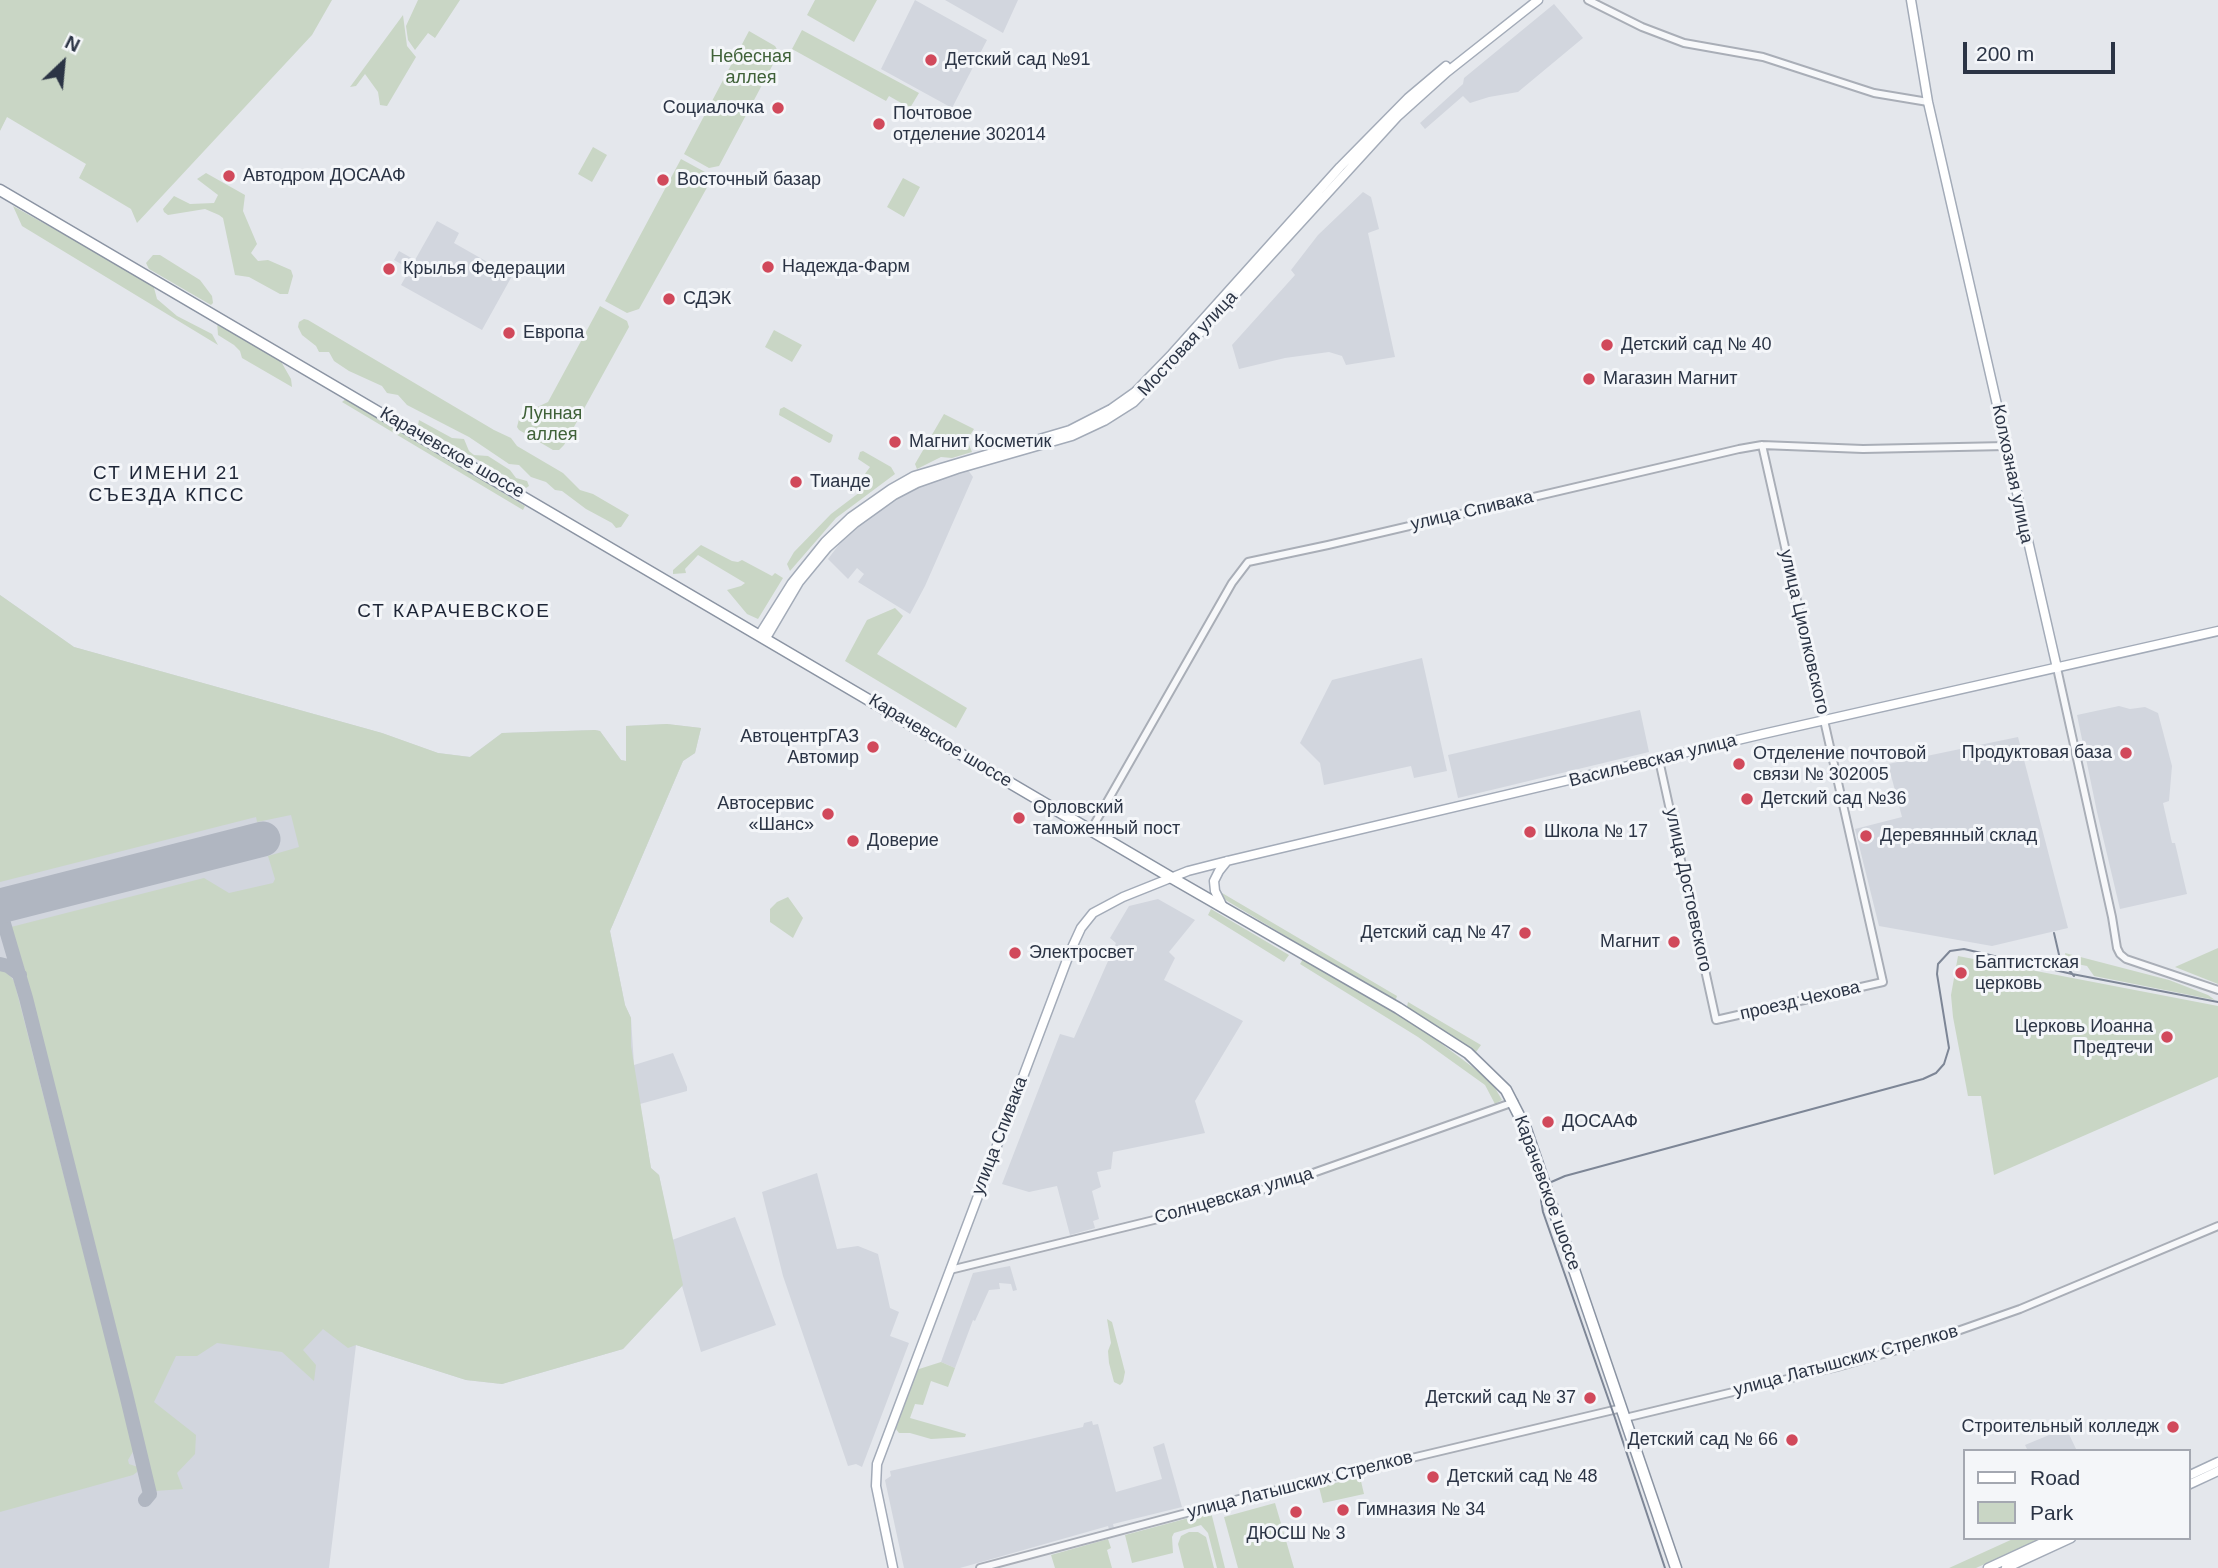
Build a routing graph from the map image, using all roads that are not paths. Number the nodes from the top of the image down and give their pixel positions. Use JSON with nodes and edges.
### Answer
{"nodes":[{"id":1,"x":1529,"y":0,"type":"edge"},
{"id":2,"x":1538,"y":0,"type":"edge"},
{"id":3,"x":1588,"y":0,"type":"edge"},
{"id":4,"x":1911,"y":0,"type":"edge"},
{"id":5,"x":1928,"y":102,"type":"junction"},
{"id":6,"x":0,"y":190,"type":"edge"},
{"id":7,"x":1762,"y":445,"type":"junction"},
{"id":8,"x":2006,"y":446,"type":"junction"},
{"id":9,"x":2218,"y":631,"type":"edge"},
{"id":10,"x":763,"y":636,"type":"junction"},
{"id":11,"x":2057,"y":668,"type":"junction"},
{"id":12,"x":1825,"y":720,"type":"junction"},
{"id":13,"x":1659,"y":760,"type":"junction"},
{"id":14,"x":1091,"y":830,"type":"junction"},
{"id":15,"x":1227,"y":861,"type":"junction"},
{"id":16,"x":1172,"y":878,"type":"junction"},
{"id":17,"x":1223,"y":907,"type":"junction"},
{"id":18,"x":1883,"y":982,"type":"joint"},
{"id":19,"x":2218,"y":990,"type":"edge"},
{"id":20,"x":1716,"y":1020,"type":"joint"},
{"id":21,"x":1514,"y":1102,"type":"junction"},
{"id":22,"x":2218,"y":1226,"type":"edge"},
{"id":23,"x":950,"y":1270,"type":"junction"},
{"id":24,"x":1623,"y":1413,"type":"junction"},
{"id":25,"x":2218,"y":1462,"type":"edge"},
{"id":26,"x":2218,"y":1471,"type":"edge"},
{"id":27,"x":2190,"y":1475,"type":"edge"},
{"id":28,"x":2190,"y":1484,"type":"edge"},
{"id":29,"x":2049,"y":1540,"type":"edge"},
{"id":30,"x":2067,"y":1540,"type":"edge"},
{"id":31,"x":893,"y":1568,"type":"edge"},
{"id":32,"x":980,"y":1568,"type":"edge"},
{"id":33,"x":1676,"y":1568,"type":"edge"},
{"id":34,"x":1988,"y":1568,"type":"edge"},
{"id":35,"x":2006,"y":1568,"type":"edge"}],
"edges":[{"from":1,"to":10,"type":"main road","name":"Мостовая улица"},
{"from":2,"to":10,"type":"main road","name":"Мостовая улица"},
{"from":3,"to":5,"type":"street"},
{"from":4,"to":5,"type":"main road","name":"Колхозная улица"},
{"from":5,"to":8,"type":"main road","name":"Колхозная улица"},
{"from":6,"to":10,"type":"highway","name":"Карачевское шоссе"},
{"from":7,"to":8,"type":"street","name":"улица Спивака"},
{"from":7,"to":12,"type":"street","name":"улица Циолковского"},
{"from":7,"to":14,"type":"street","name":"улица Спивака"},
{"from":8,"to":11,"type":"main road","name":"Колхозная улица"},
{"from":9,"to":11,"type":"main road","name":"Васильевская улица"},
{"from":10,"to":14,"type":"highway","name":"Карачевское шоссе"},
{"from":11,"to":12,"type":"main road","name":"Васильевская улица"},
{"from":11,"to":19,"type":"street","name":"Колхозная улица"},
{"from":12,"to":13,"type":"main road","name":"Васильевская улица"},
{"from":12,"to":18,"type":"street","name":"улица Циолковского"},
{"from":13,"to":15,"type":"main road","name":"Васильевская улица"},
{"from":13,"to":20,"type":"street","name":"улица Достоевского"},
{"from":14,"to":16,"type":"highway","name":"Карачевское шоссе"},
{"from":15,"to":16,"type":"main road","name":"Васильевская улица"},
{"from":15,"to":17,"type":"main road"},
{"from":16,"to":17,"type":"highway","name":"Карачевское шоссе"},
{"from":16,"to":23,"type":"main road","name":"улица Спивака"},
{"from":17,"to":21,"type":"highway","name":"Карачевское шоссе"},
{"from":18,"to":20,"type":"street","name":"проезд Чехова"},
{"from":21,"to":23,"type":"street","name":"Солнцевская улица"},
{"from":21,"to":24,"type":"highway","name":"Карачевское шоссе"},
{"from":22,"to":24,"type":"street","name":"улица Латышских Стрелков"},
{"from":23,"to":31,"type":"main road","name":"улица Спивака"},
{"from":24,"to":32,"type":"street","name":"улица Латышских Стрелков"},
{"from":24,"to":33,"type":"highway","name":"Карачевское шоссе"},
{"from":25,"to":27,"type":"main road"},
{"from":26,"to":28,"type":"main road"},
{"from":29,"to":34,"type":"main road"},
{"from":30,"to":35,"type":"main road"}]}
